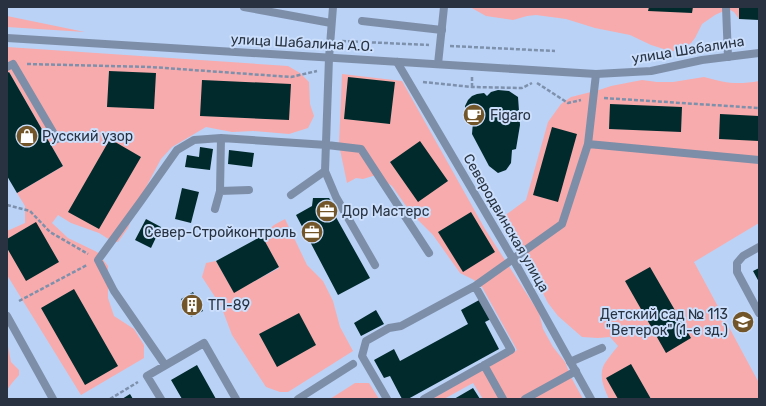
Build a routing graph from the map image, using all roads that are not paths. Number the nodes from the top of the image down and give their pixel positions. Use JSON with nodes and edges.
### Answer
{"nodes":[{"id":1,"x":244,"y":7,"type":"edge"},
{"id":2,"x":333,"y":7,"type":"edge"},
{"id":3,"x":444,"y":7,"type":"edge"},
{"id":4,"x":726,"y":7,"type":"edge"},
{"id":5,"x":362,"y":21,"type":"dead end"},
{"id":6,"x":331,"y":23,"type":"junction"},
{"id":7,"x":442,"y":30,"type":"junction"},
{"id":8,"x":7,"y":38,"type":"edge"},
{"id":9,"x":759,"y":53,"type":"edge"},
{"id":10,"x":728,"y":57,"type":"junction"},
{"id":11,"x":329,"y":58,"type":"junction"},
{"id":12,"x":397,"y":62,"type":"junction"},
{"id":13,"x":438,"y":64,"type":"junction"},
{"id":14,"x":10,"y":65,"type":"edge"},
{"id":15,"x":596,"y":74,"type":"junction"},
{"id":16,"x":221,"y":138,"type":"junction"},
{"id":17,"x":57,"y":139,"type":"dead end"},
{"id":18,"x":588,"y":144,"type":"junction"},
{"id":19,"x":327,"y":145,"type":"junction"},
{"id":20,"x":759,"y":160,"type":"edge"},
{"id":21,"x":325,"y":171,"type":"junction"},
{"id":22,"x":249,"y":190,"type":"dead end"},
{"id":23,"x":220,"y":191,"type":"junction"},
{"id":24,"x":291,"y":195,"type":"dead end"},
{"id":25,"x":215,"y":210,"type":"dead end"},
{"id":26,"x":759,"y":247,"type":"edge"},
{"id":27,"x":428,"y":253,"type":"dead end"},
{"id":28,"x":513,"y":259,"type":"junction"},
{"id":29,"x":376,"y":265,"type":"dead end"},
{"id":30,"x":475,"y":286,"type":"junction"},
{"id":31,"x":759,"y":313,"type":"edge"},
{"id":32,"x":7,"y":316,"type":"edge"},
{"id":33,"x":602,"y":348,"type":"dead end"},
{"id":34,"x":570,"y":362,"type":"junction"},
{"id":35,"x":353,"y":364,"type":"dead end"},
{"id":36,"x":166,"y":365,"type":"junction"},
{"id":37,"x":484,"y":365,"type":"junction"},
{"id":38,"x":576,"y":371,"type":"junction"},
{"id":39,"x":52,"y":399,"type":"edge"},
{"id":40,"x":161,"y":399,"type":"edge"},
{"id":41,"x":236,"y":399,"type":"edge"},
{"id":42,"x":298,"y":399,"type":"edge"},
{"id":43,"x":387,"y":399,"type":"edge"},
{"id":44,"x":424,"y":399,"type":"edge"},
{"id":45,"x":503,"y":399,"type":"edge"},
{"id":46,"x":525,"y":399,"type":"edge"},
{"id":47,"x":591,"y":399,"type":"edge"}],
"edges":[{"from":1,"to":6,"type":"street"},
{"from":2,"to":6,"type":"street"},
{"from":3,"to":7,"type":"street"},
{"from":4,"to":10,"type":"street"},
{"from":5,"to":7,"type":"street"},
{"from":6,"to":11,"type":"street"},
{"from":7,"to":13,"type":"street"},
{"from":8,"to":11,"type":"street","name":"улица Шабалина А.О."},
{"from":9,"to":10,"type":"street","name":"улица Шабалина"},
{"from":10,"to":15,"type":"street","name":"улица Шабалина"},
{"from":11,"to":12,"type":"street","name":"улица Шабалина А.О."},
{"from":11,"to":19,"type":"street"},
{"from":12,"to":13,"type":"street","name":"улица Шабалина А.О."},
{"from":12,"to":28,"type":"street","name":"Северодвинская улица"},
{"from":13,"to":15,"type":"street","name":"улица Шабалина А.О."},
{"from":14,"to":17,"type":"street"},
{"from":15,"to":18,"type":"street"},
{"from":16,"to":19,"type":"street"},
{"from":16,"to":23,"type":"street"},
{"from":16,"to":36,"type":"street"},
{"from":18,"to":20,"type":"street"},
{"from":18,"to":28,"type":"street"},
{"from":19,"to":21,"type":"street"},
{"from":19,"to":27,"type":"street"},
{"from":21,"to":24,"type":"street"},
{"from":21,"to":29,"type":"street"},
{"from":22,"to":23,"type":"street"},
{"from":23,"to":25,"type":"street"},
{"from":26,"to":31,"type":"street"},
{"from":28,"to":30,"type":"street"},
{"from":28,"to":34,"type":"street","name":"Северодвинская улица"},
{"from":30,"to":37,"type":"street"},
{"from":30,"to":43,"type":"street"},
{"from":32,"to":39,"type":"street"},
{"from":33,"to":34,"type":"street"},
{"from":34,"to":38,"type":"street","name":"Северодвинская улица"},
{"from":35,"to":42,"type":"street"},
{"from":36,"to":40,"type":"street"},
{"from":36,"to":41,"type":"street"},
{"from":37,"to":44,"type":"street"},
{"from":37,"to":45,"type":"street"},
{"from":38,"to":46,"type":"street"},
{"from":38,"to":47,"type":"street","name":"Северодвинская улица"}]}
